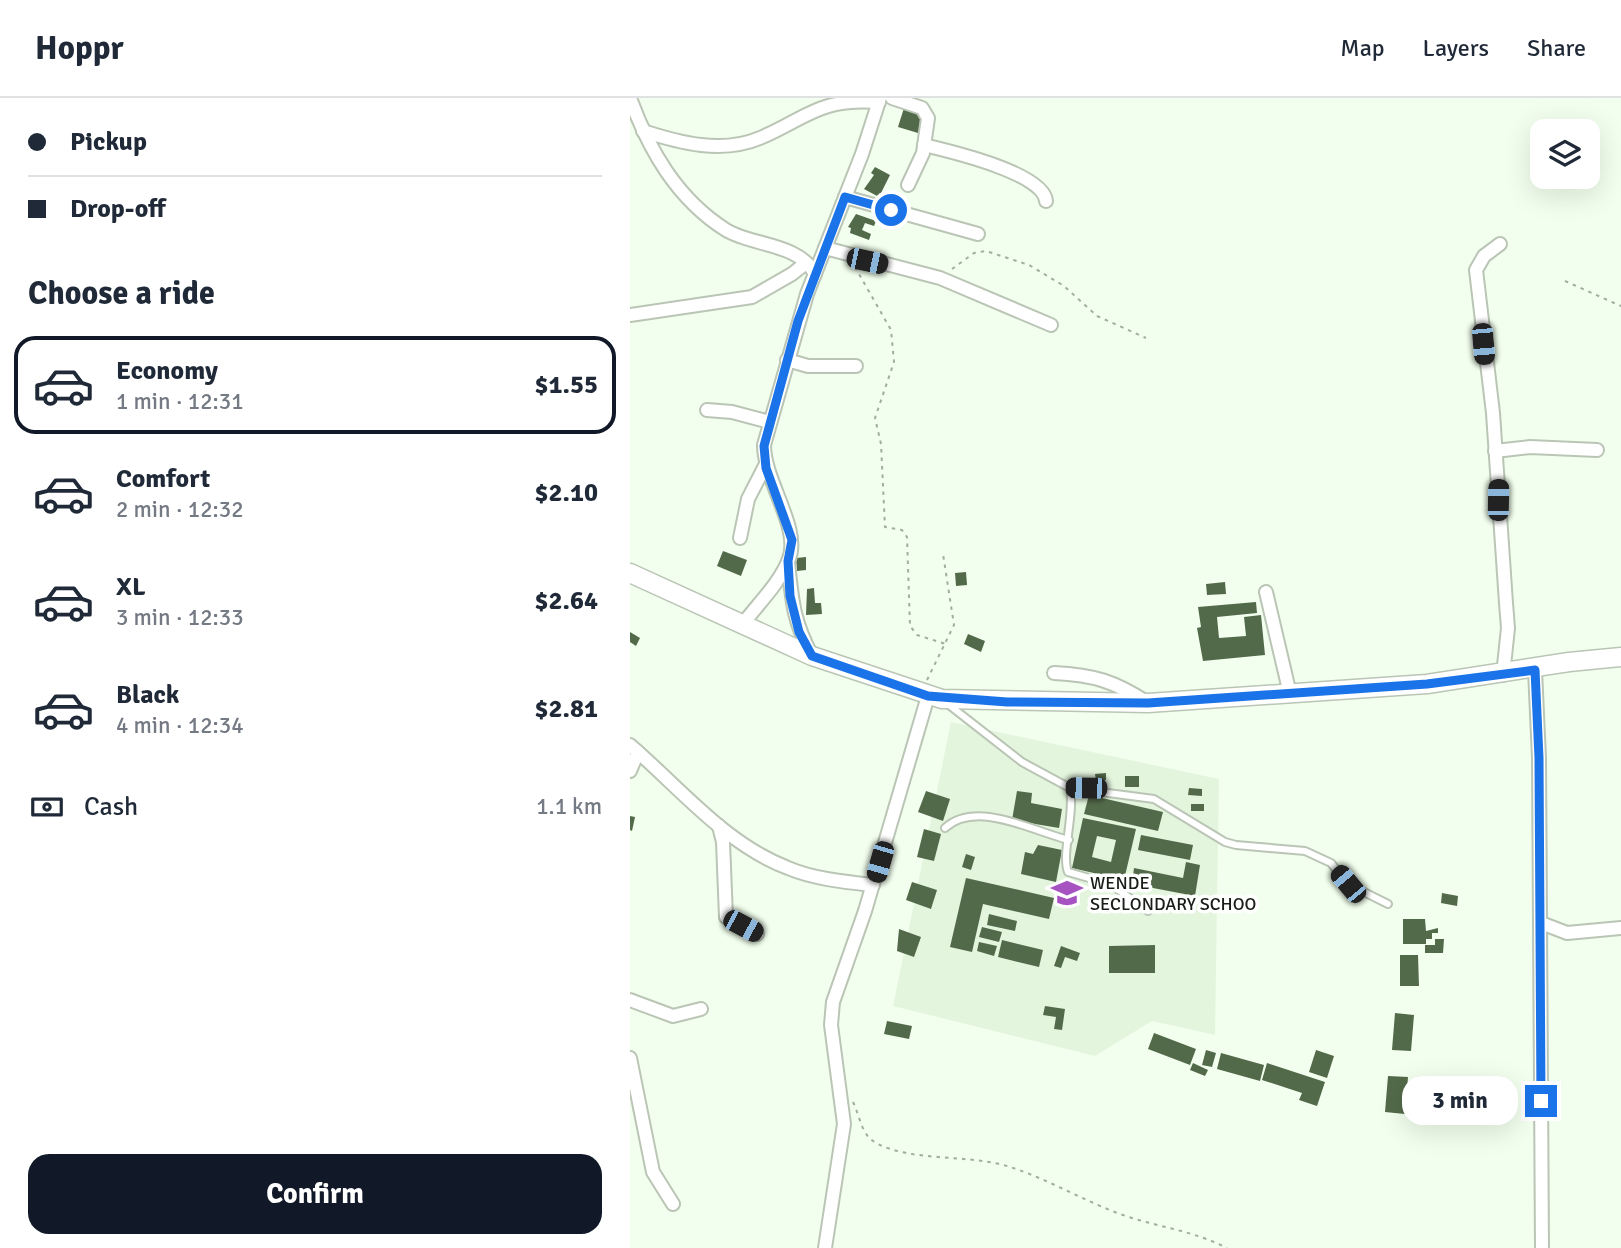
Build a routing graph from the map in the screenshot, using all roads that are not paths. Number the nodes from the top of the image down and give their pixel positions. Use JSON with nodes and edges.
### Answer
{"nodes":[{"id":1,"x":630,"y":98,"type":"edge"},
{"id":2,"x":892,"y":98,"type":"edge"},
{"id":3,"x":880,"y":100,"type":"edge"},
{"id":4,"x":643,"y":131,"type":"junction"},
{"id":5,"x":925,"y":145,"type":"junction"},
{"id":6,"x":908,"y":185,"type":"dead end"},
{"id":7,"x":845,"y":197,"type":"junction"},
{"id":8,"x":1046,"y":201,"type":"dead end"},
{"id":9,"x":978,"y":234,"type":"dead end"},
{"id":10,"x":1500,"y":244,"type":"dead end"},
{"id":11,"x":825,"y":248,"type":"junction"},
{"id":12,"x":806,"y":263,"type":"junction"},
{"id":13,"x":815,"y":274,"type":"junction"},
{"id":14,"x":630,"y":315,"type":"edge"},
{"id":15,"x":1051,"y":325,"type":"dead end"},
{"id":16,"x":788,"y":360,"type":"junction"},
{"id":17,"x":856,"y":366,"type":"dead end"},
{"id":18,"x":707,"y":410,"type":"dead end"},
{"id":19,"x":770,"y":422,"type":"junction"},
{"id":20,"x":1597,"y":450,"type":"dead end"},
{"id":21,"x":1496,"y":451,"type":"junction"},
{"id":22,"x":766,"y":464,"type":"junction"},
{"id":23,"x":740,"y":538,"type":"dead end"},
{"id":24,"x":788,"y":561,"type":"junction"},
{"id":25,"x":630,"y":573,"type":"edge"},
{"id":26,"x":1266,"y":592,"type":"dead end"},
{"id":27,"x":742,"y":625,"type":"junction"},
{"id":28,"x":812,"y":656,"type":"junction"},
{"id":29,"x":1621,"y":657,"type":"edge"},
{"id":30,"x":1535,"y":670,"type":"junction"},
{"id":31,"x":1054,"y":673,"type":"dead end"},
{"id":32,"x":1503,"y":675,"type":"junction"},
{"id":33,"x":1290,"y":694,"type":"junction"},
{"id":34,"x":930,"y":696,"type":"junction"},
{"id":35,"x":1148,"y":703,"type":"junction"},
{"id":36,"x":634,"y":748,"type":"edge"},
{"id":37,"x":630,"y":771,"type":"edge"},
{"id":38,"x":1070,"y":788,"type":"junction"},
{"id":39,"x":719,"y":826,"type":"junction"},
{"id":40,"x":946,"y":828,"type":"dead end"},
{"id":41,"x":1069,"y":840,"type":"junction"},
{"id":42,"x":873,"y":885,"type":"junction"},
{"id":43,"x":1388,"y":904,"type":"dead end"},
{"id":44,"x":1148,"y":912,"type":"dead end"},
{"id":45,"x":1541,"y":923,"type":"junction"},
{"id":46,"x":1621,"y":928,"type":"edge"},
{"id":47,"x":757,"y":934,"type":"dead end"},
{"id":48,"x":630,"y":1000,"type":"edge"},
{"id":49,"x":701,"y":1009,"type":"dead end"},
{"id":50,"x":630,"y":1059,"type":"edge"},
{"id":51,"x":673,"y":1204,"type":"dead end"},
{"id":52,"x":825,"y":1248,"type":"edge"},
{"id":53,"x":1542,"y":1248,"type":"edge"}],
"edges":[{"from":1,"to":4,"type":"street"},
{"from":2,"to":5,"type":"street"},
{"from":3,"to":4,"type":"street"},
{"from":3,"to":7,"type":"street"},
{"from":4,"to":12,"type":"street"},
{"from":5,"to":6,"type":"street"},
{"from":5,"to":8,"type":"street"},
{"from":7,"to":9,"type":"street"},
{"from":7,"to":11,"type":"street"},
{"from":10,"to":21,"type":"street"},
{"from":11,"to":13,"type":"street"},
{"from":11,"to":15,"type":"street"},
{"from":12,"to":13,"type":"street"},
{"from":12,"to":14,"type":"street"},
{"from":13,"to":16,"type":"street"},
{"from":16,"to":17,"type":"street"},
{"from":16,"to":19,"type":"street"},
{"from":18,"to":19,"type":"street"},
{"from":19,"to":22,"type":"street"},
{"from":20,"to":21,"type":"street"},
{"from":21,"to":32,"type":"street"},
{"from":22,"to":23,"type":"street"},
{"from":22,"to":24,"type":"street"},
{"from":24,"to":27,"type":"street"},
{"from":24,"to":28,"type":"street"},
{"from":25,"to":27,"type":"street"},
{"from":26,"to":33,"type":"street"},
{"from":27,"to":28,"type":"street"},
{"from":28,"to":34,"type":"street"},
{"from":29,"to":30,"type":"street"},
{"from":30,"to":32,"type":"street"},
{"from":30,"to":45,"type":"street"},
{"from":31,"to":35,"type":"street"},
{"from":32,"to":33,"type":"street"},
{"from":33,"to":35,"type":"street"},
{"from":34,"to":35,"type":"street"},
{"from":34,"to":38,"type":"lane"},
{"from":34,"to":42,"type":"street"},
{"from":36,"to":37,"type":"street"},
{"from":36,"to":39,"type":"street"},
{"from":38,"to":41,"type":"lane"},
{"from":38,"to":43,"type":"lane"},
{"from":39,"to":42,"type":"street"},
{"from":39,"to":47,"type":"street"},
{"from":40,"to":41,"type":"lane"},
{"from":41,"to":44,"type":"lane"},
{"from":42,"to":52,"type":"street"},
{"from":45,"to":46,"type":"street"},
{"from":45,"to":53,"type":"street"},
{"from":48,"to":49,"type":"street"},
{"from":50,"to":51,"type":"street"}]}
